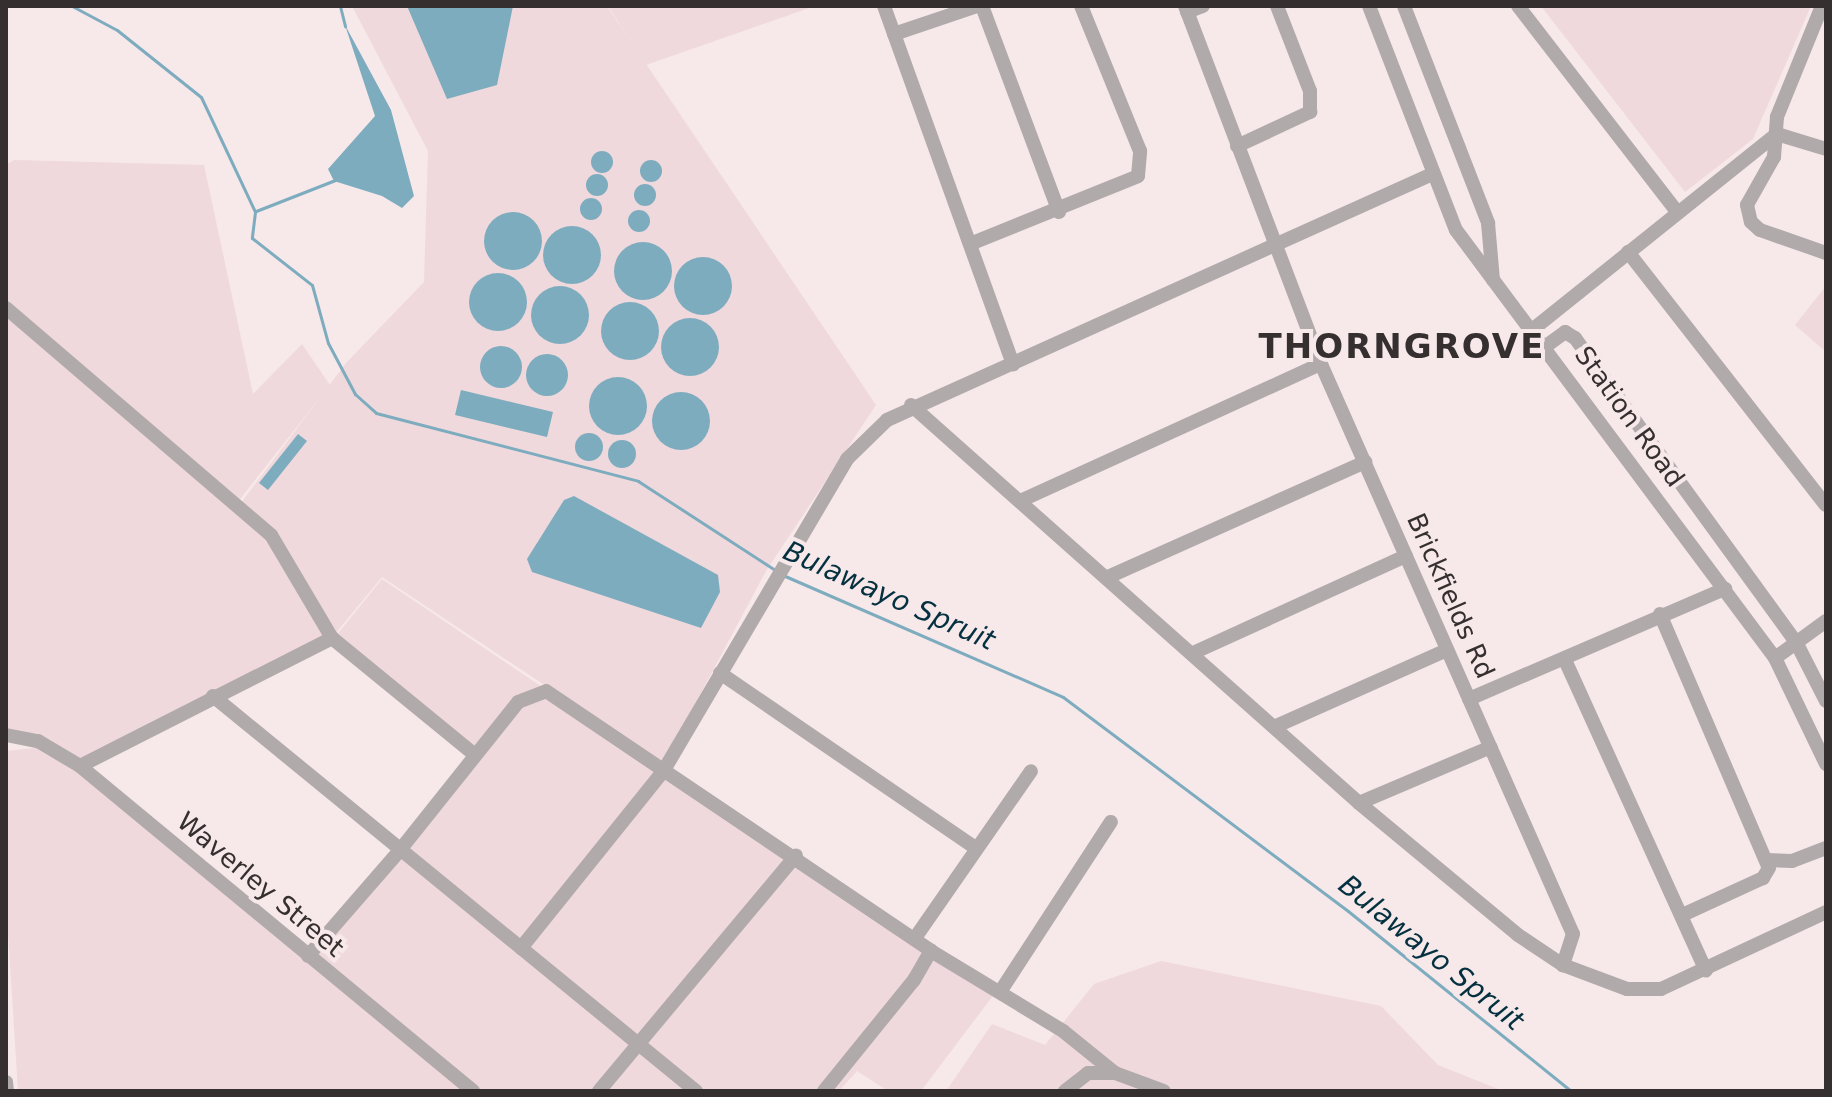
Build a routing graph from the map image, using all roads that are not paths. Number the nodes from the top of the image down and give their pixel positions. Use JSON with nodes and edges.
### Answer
{"nodes":[{"id":1,"x":884,"y":6,"type":"edge"},
{"id":2,"x":980,"y":6,"type":"edge"},
{"id":3,"x":1081,"y":6,"type":"edge"},
{"id":4,"x":1203,"y":6,"type":"edge"},
{"id":5,"x":1277,"y":6,"type":"edge"},
{"id":6,"x":1369,"y":6,"type":"edge"},
{"id":7,"x":1404,"y":6,"type":"edge"},
{"id":8,"x":1518,"y":6,"type":"edge"},
{"id":9,"x":1186,"y":9,"type":"edge"},
{"id":10,"x":1822,"y":12,"type":"edge"},
{"id":11,"x":894,"y":34,"type":"junction"},
{"id":12,"x":1777,"y":134,"type":"junction"},
{"id":13,"x":1237,"y":146,"type":"junction"},
{"id":14,"x":1826,"y":149,"type":"edge"},
{"id":15,"x":1432,"y":174,"type":"junction"},
{"id":16,"x":1059,"y":212,"type":"junction"},
{"id":17,"x":1677,"y":212,"type":"junction"},
{"id":18,"x":970,"y":244,"type":"junction"},
{"id":19,"x":1272,"y":247,"type":"junction"},
{"id":20,"x":1628,"y":252,"type":"junction"},
{"id":21,"x":1826,"y":253,"type":"edge"},
{"id":22,"x":1493,"y":280,"type":"junction"},
{"id":23,"x":6,"y":308,"type":"edge"},
{"id":24,"x":1532,"y":330,"type":"junction"},
{"id":25,"x":1546,"y":346,"type":"junction"},
{"id":26,"x":1321,"y":364,"type":"junction"},
{"id":27,"x":1013,"y":365,"type":"junction"},
{"id":28,"x":911,"y":405,"type":"junction"},
{"id":29,"x":1365,"y":462,"type":"junction"},
{"id":30,"x":1020,"y":501,"type":"junction"},
{"id":31,"x":1826,"y":505,"type":"edge"},
{"id":32,"x":1406,"y":556,"type":"junction"},
{"id":33,"x":1108,"y":577,"type":"junction"},
{"id":34,"x":1725,"y":589,"type":"junction"},
{"id":35,"x":1660,"y":614,"type":"junction"},
{"id":36,"x":1826,"y":621,"type":"edge"},
{"id":37,"x":332,"y":638,"type":"junction"},
{"id":38,"x":1797,"y":644,"type":"junction"},
{"id":39,"x":1447,"y":650,"type":"junction"},
{"id":40,"x":1193,"y":653,"type":"junction"},
{"id":41,"x":1775,"y":658,"type":"junction"},
{"id":42,"x":1565,"y":660,"type":"junction"},
{"id":43,"x":720,"y":673,"type":"junction"},
{"id":44,"x":213,"y":696,"type":"junction"},
{"id":45,"x":1469,"y":699,"type":"junction"},
{"id":46,"x":1826,"y":701,"type":"edge"},
{"id":47,"x":1274,"y":727,"type":"junction"},
{"id":48,"x":6,"y":735,"type":"edge"},
{"id":49,"x":1491,"y":747,"type":"junction"},
{"id":50,"x":475,"y":755,"type":"junction"},
{"id":51,"x":1826,"y":764,"type":"edge"},
{"id":52,"x":80,"y":766,"type":"junction"},
{"id":53,"x":664,"y":770,"type":"junction"},
{"id":54,"x":1031,"y":771,"type":"dead end"},
{"id":55,"x":1359,"y":803,"type":"junction"},
{"id":56,"x":1111,"y":822,"type":"dead end"},
{"id":57,"x":974,"y":847,"type":"junction"},
{"id":58,"x":1826,"y":848,"type":"edge"},
{"id":59,"x":400,"y":850,"type":"junction"},
{"id":60,"x":796,"y":855,"type":"junction"},
{"id":61,"x":1766,"y":860,"type":"junction"},
{"id":62,"x":1826,"y":912,"type":"edge"},
{"id":63,"x":1682,"y":915,"type":"junction"},
{"id":64,"x":915,"y":938,"type":"junction"},
{"id":65,"x":521,"y":948,"type":"junction"},
{"id":66,"x":931,"y":951,"type":"junction"},
{"id":67,"x":308,"y":956,"type":"junction"},
{"id":68,"x":1563,"y":965,"type":"junction"},
{"id":69,"x":1706,"y":971,"type":"junction"},
{"id":70,"x":1000,"y":992,"type":"junction"},
{"id":71,"x":637,"y":1043,"type":"junction"},
{"id":72,"x":1115,"y":1073,"type":"junction"},
{"id":73,"x":6,"y":1082,"type":"edge"},
{"id":74,"x":7,"y":1091,"type":"edge"},
{"id":75,"x":473,"y":1091,"type":"edge"},
{"id":76,"x":599,"y":1091,"type":"edge"},
{"id":77,"x":696,"y":1091,"type":"edge"},
{"id":78,"x":824,"y":1091,"type":"edge"},
{"id":79,"x":1065,"y":1091,"type":"edge"},
{"id":80,"x":1164,"y":1091,"type":"edge"}],
"edges":[{"from":1,"to":11,"type":"street"},
{"from":2,"to":11,"type":"street"},
{"from":2,"to":16,"type":"street"},
{"from":3,"to":16,"type":"street"},
{"from":4,"to":9,"type":"street"},
{"from":5,"to":13,"type":"street"},
{"from":6,"to":15,"type":"street","name":"Station Road"},
{"from":7,"to":22,"type":"street"},
{"from":8,"to":17,"type":"street"},
{"from":9,"to":13,"type":"street","name":"Brickfields Rd"},
{"from":10,"to":12,"type":"street"},
{"from":11,"to":18,"type":"street"},
{"from":12,"to":14,"type":"street"},
{"from":12,"to":17,"type":"street"},
{"from":12,"to":21,"type":"street"},
{"from":13,"to":19,"type":"street","name":"Brickfields Rd"},
{"from":15,"to":19,"type":"street"},
{"from":15,"to":22,"type":"street","name":"Station Road"},
{"from":16,"to":18,"type":"street"},
{"from":17,"to":20,"type":"street"},
{"from":18,"to":27,"type":"street"},
{"from":19,"to":26,"type":"street","name":"Brickfields Rd"},
{"from":19,"to":27,"type":"street"},
{"from":20,"to":24,"type":"street"},
{"from":20,"to":31,"type":"street"},
{"from":22,"to":24,"type":"street","name":"Station Road"},
{"from":23,"to":37,"type":"street"},
{"from":24,"to":25,"type":"street","name":"Station Road"},
{"from":25,"to":34,"type":"street","name":"Station Road"},
{"from":25,"to":38,"type":"street"},
{"from":26,"to":29,"type":"street","name":"Brickfields Rd"},
{"from":26,"to":30,"type":"street"},
{"from":27,"to":28,"type":"street"},
{"from":28,"to":30,"type":"street"},
{"from":28,"to":43,"type":"street"},
{"from":29,"to":32,"type":"street","name":"Brickfields Rd"},
{"from":29,"to":33,"type":"street"},
{"from":30,"to":33,"type":"street"},
{"from":32,"to":39,"type":"street","name":"Brickfields Rd"},
{"from":32,"to":40,"type":"street"},
{"from":33,"to":40,"type":"street"},
{"from":34,"to":35,"type":"street"},
{"from":34,"to":41,"type":"street","name":"Station Road"},
{"from":35,"to":42,"type":"street"},
{"from":35,"to":61,"type":"street"},
{"from":36,"to":38,"type":"street"},
{"from":37,"to":44,"type":"street"},
{"from":37,"to":50,"type":"street"},
{"from":38,"to":41,"type":"street"},
{"from":38,"to":46,"type":"street"},
{"from":39,"to":45,"type":"street","name":"Brickfields Rd"},
{"from":39,"to":47,"type":"street"},
{"from":40,"to":47,"type":"street"},
{"from":41,"to":51,"type":"street","name":"Station Road"},
{"from":42,"to":45,"type":"street"},
{"from":42,"to":63,"type":"street"},
{"from":43,"to":53,"type":"street"},
{"from":43,"to":57,"type":"street"},
{"from":44,"to":52,"type":"street"},
{"from":44,"to":59,"type":"street"},
{"from":45,"to":49,"type":"street","name":"Brickfields Rd"},
{"from":47,"to":55,"type":"street"},
{"from":48,"to":52,"type":"street","name":"Waverley Street"},
{"from":49,"to":55,"type":"street"},
{"from":49,"to":68,"type":"street","name":"Brickfields Rd"},
{"from":50,"to":53,"type":"street"},
{"from":50,"to":59,"type":"street"},
{"from":52,"to":67,"type":"street","name":"Waverley Street"},
{"from":53,"to":60,"type":"street"},
{"from":53,"to":65,"type":"street"},
{"from":54,"to":57,"type":"street"},
{"from":55,"to":68,"type":"street"},
{"from":56,"to":70,"type":"street"},
{"from":57,"to":64,"type":"street"},
{"from":58,"to":61,"type":"street"},
{"from":59,"to":65,"type":"street"},
{"from":59,"to":67,"type":"street"},
{"from":60,"to":64,"type":"street"},
{"from":60,"to":71,"type":"street"},
{"from":61,"to":63,"type":"street"},
{"from":62,"to":69,"type":"street"},
{"from":63,"to":69,"type":"street"},
{"from":64,"to":66,"type":"street"},
{"from":65,"to":71,"type":"street"},
{"from":66,"to":70,"type":"street"},
{"from":66,"to":78,"type":"street"},
{"from":67,"to":75,"type":"street","name":"Waverley Street"},
{"from":68,"to":69,"type":"street"},
{"from":70,"to":72,"type":"street"},
{"from":71,"to":76,"type":"street"},
{"from":71,"to":77,"type":"street"},
{"from":72,"to":79,"type":"street"},
{"from":72,"to":80,"type":"street"},
{"from":73,"to":74,"type":"street"}]}
